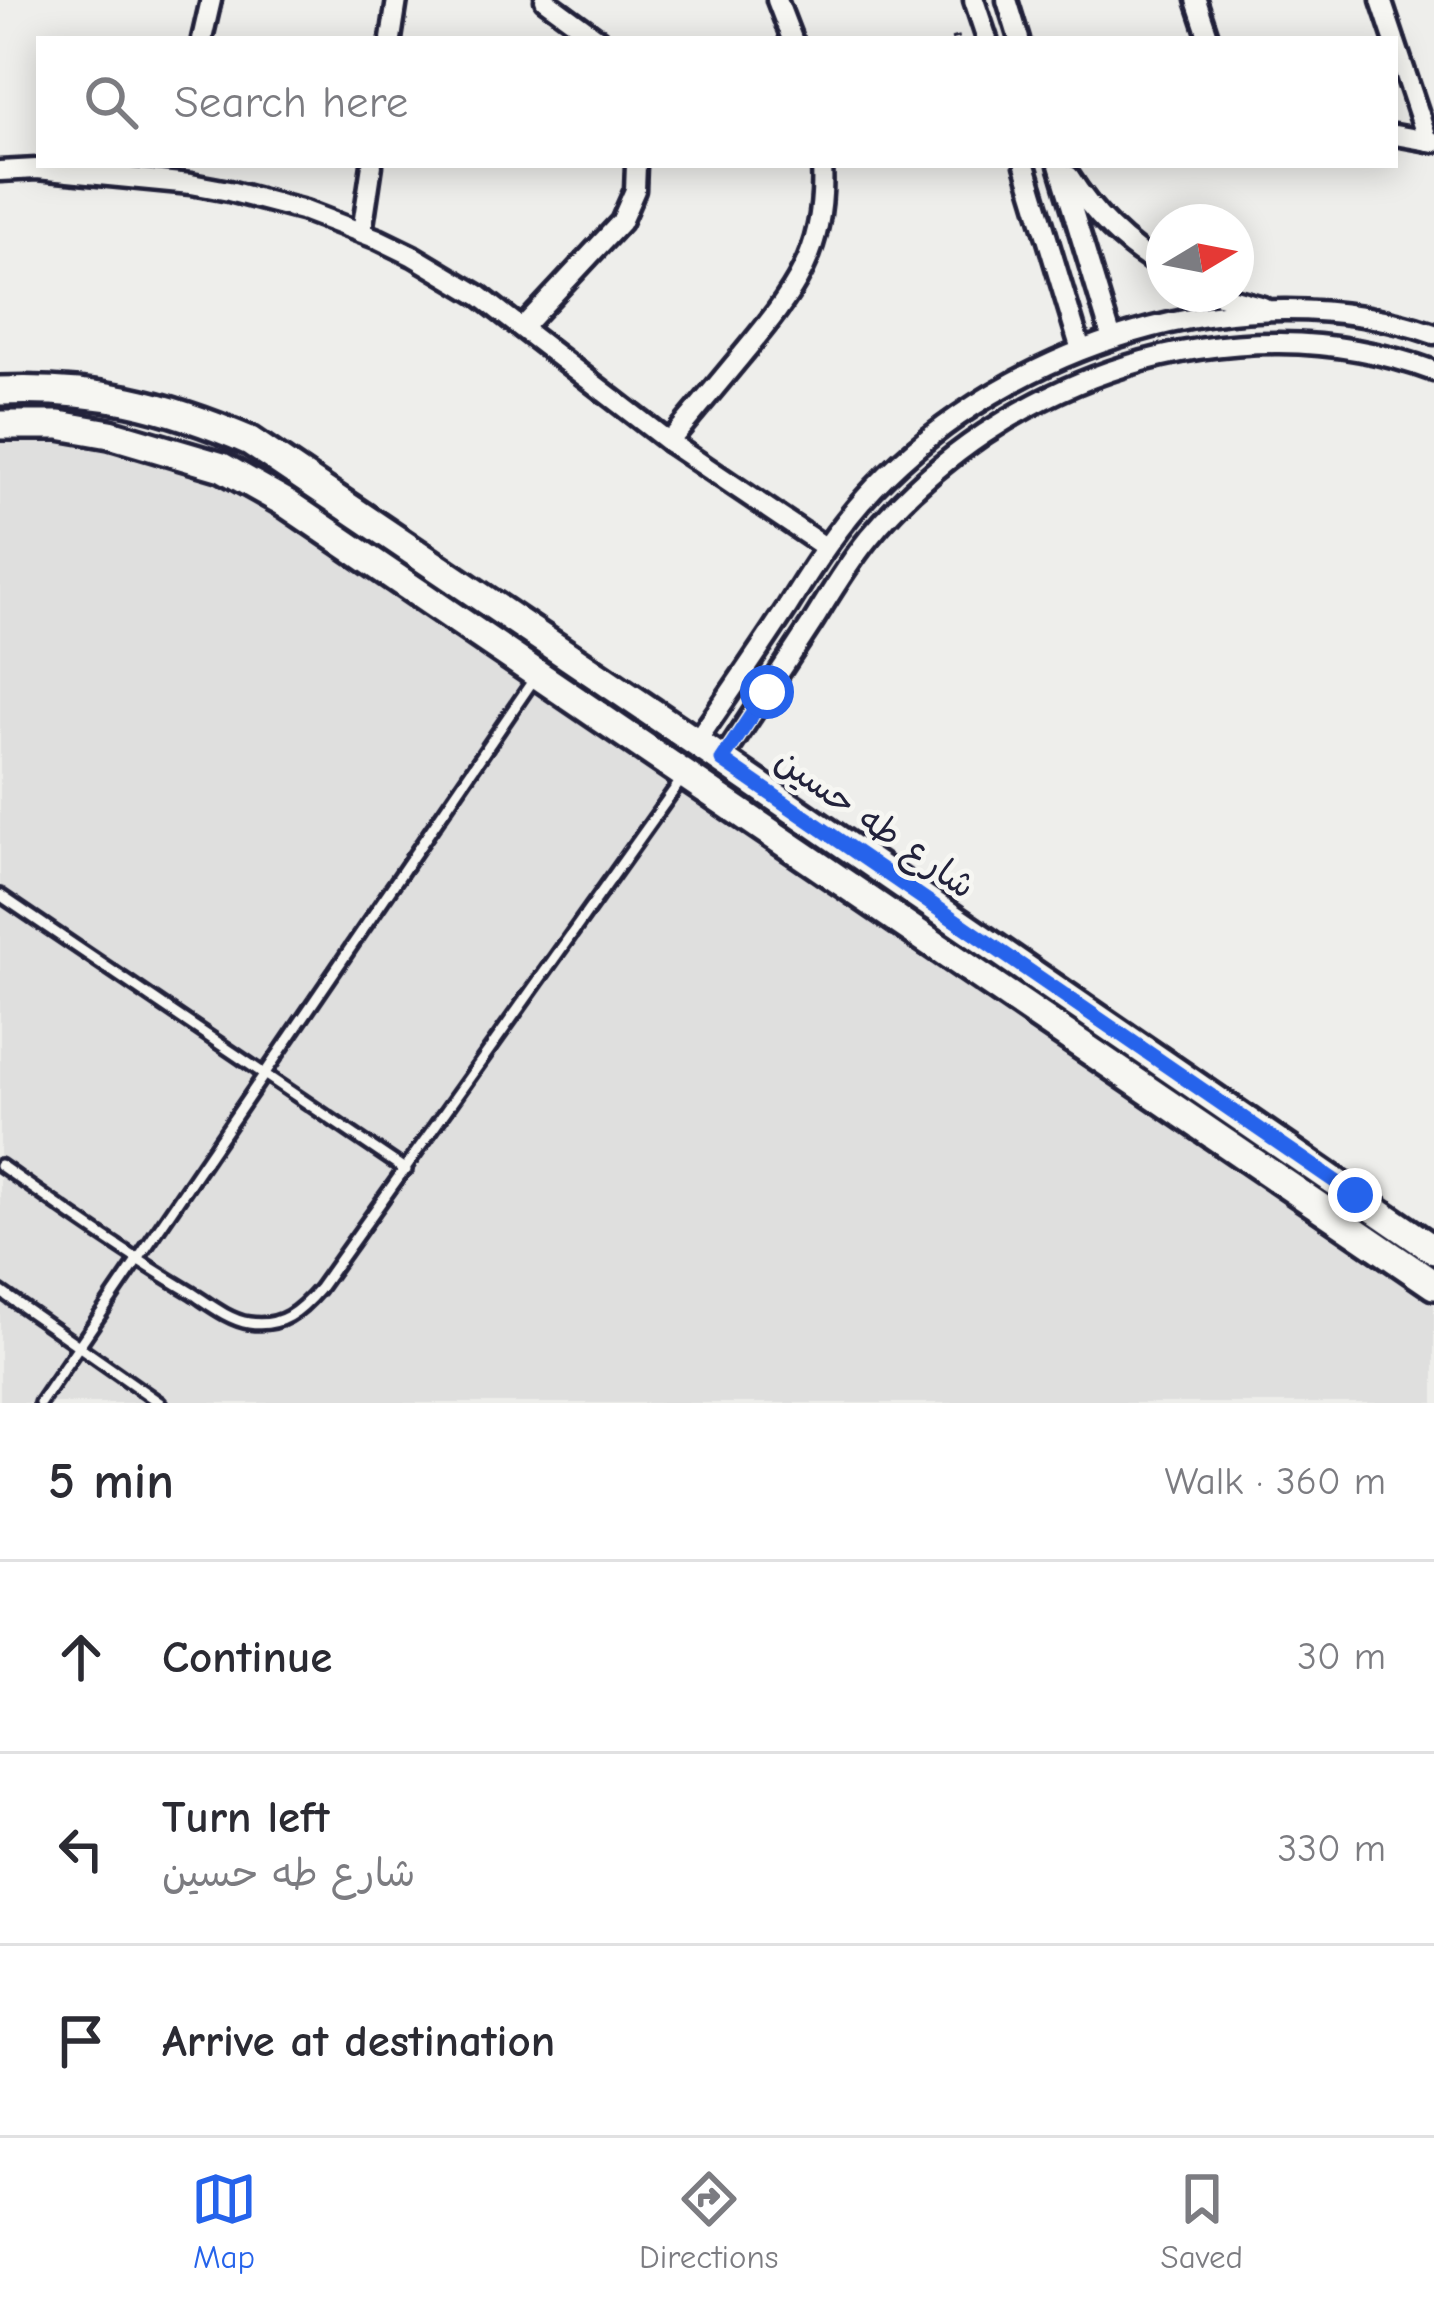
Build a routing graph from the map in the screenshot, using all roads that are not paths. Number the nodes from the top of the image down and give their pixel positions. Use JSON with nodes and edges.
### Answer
{"nodes":[{"id":1,"x":211,"y":0,"type":"edge"},
{"id":2,"x":397,"y":0,"type":"edge"},
{"id":3,"x":545,"y":0,"type":"edge"},
{"id":4,"x":777,"y":0,"type":"edge"},
{"id":5,"x":974,"y":0,"type":"edge"},
{"id":6,"x":1006,"y":0,"type":"edge"},
{"id":7,"x":1196,"y":0,"type":"edge"},
{"id":8,"x":1381,"y":0,"type":"edge"},
{"id":9,"x":203,"y":36,"type":"edge"},
{"id":10,"x":391,"y":36,"type":"edge"},
{"id":11,"x":594,"y":36,"type":"edge"},
{"id":12,"x":791,"y":36,"type":"edge"},
{"id":13,"x":986,"y":36,"type":"edge"},
{"id":14,"x":1018,"y":36,"type":"edge"},
{"id":15,"x":1208,"y":36,"type":"edge"},
{"id":16,"x":1394,"y":36,"type":"edge"},
{"id":17,"x":1398,"y":48,"type":"edge"},
{"id":18,"x":1398,"y":136,"type":"edge"},
{"id":19,"x":1431,"y":141,"type":"edge"},
{"id":20,"x":372,"y":168,"type":"edge"},
{"id":21,"x":636,"y":168,"type":"edge"},
{"id":22,"x":823,"y":168,"type":"edge"},
{"id":23,"x":1026,"y":168,"type":"edge"},
{"id":24,"x":1062,"y":168,"type":"edge"},
{"id":25,"x":1063,"y":168,"type":"edge"},
{"id":26,"x":0,"y":171,"type":"edge"},
{"id":27,"x":171,"y":174,"type":"edge"},
{"id":28,"x":362,"y":232,"type":"junction"},
{"id":29,"x":1146,"y":255,"type":"edge"},
{"id":30,"x":1254,"y":305,"type":"edge"},
{"id":31,"x":1292,"y":312,"type":"junction"},
{"id":32,"x":523,"y":328,"type":"junction"},
{"id":33,"x":1434,"y":334,"type":"edge"},
{"id":34,"x":1112,"y":339,"type":"junction"},
{"id":35,"x":1081,"y":350,"type":"junction"},
{"id":36,"x":1434,"y":371,"type":"edge"},
{"id":37,"x":0,"y":391,"type":"edge"},
{"id":38,"x":0,"y":425,"type":"edge"},
{"id":39,"x":669,"y":442,"type":"junction"},
{"id":40,"x":825,"y":548,"type":"junction"},
{"id":41,"x":536,"y":676,"type":"junction"},
{"id":42,"x":707,"y":750,"type":"junction"},
{"id":43,"x":685,"y":774,"type":"junction"},
{"id":44,"x":0,"y":895,"type":"edge"},
{"id":45,"x":264,"y":1073,"type":"junction"},
{"id":46,"x":0,"y":1165,"type":"edge"},
{"id":47,"x":406,"y":1170,"type":"junction"},
{"id":48,"x":1434,"y":1250,"type":"edge"},
{"id":49,"x":137,"y":1260,"type":"junction"},
{"id":50,"x":1434,"y":1285,"type":"edge"},
{"id":51,"x":0,"y":1291,"type":"edge"},
{"id":52,"x":78,"y":1346,"type":"junction"},
{"id":53,"x":40,"y":1403,"type":"edge"},
{"id":54,"x":160,"y":1403,"type":"edge"}],
"edges":[{"from":1,"to":9,"type":"street"},
{"from":2,"to":10,"type":"street"},
{"from":3,"to":11,"type":"street"},
{"from":4,"to":12,"type":"street"},
{"from":5,"to":13,"type":"street"},
{"from":6,"to":14,"type":"street"},
{"from":7,"to":15,"type":"street"},
{"from":8,"to":16,"type":"street"},
{"from":17,"to":19,"type":"street"},
{"from":18,"to":19,"type":"street"},
{"from":20,"to":28,"type":"street"},
{"from":21,"to":32,"type":"street"},
{"from":22,"to":39,"type":"street"},
{"from":23,"to":35,"type":"street"},
{"from":24,"to":34,"type":"street"},
{"from":25,"to":29,"type":"street"},
{"from":26,"to":27,"type":"street"},
{"from":27,"to":28,"type":"street"},
{"from":28,"to":32,"type":"street"},
{"from":30,"to":31,"type":"street"},
{"from":31,"to":33,"type":"street"},
{"from":31,"to":34,"type":"street"},
{"from":32,"to":39,"type":"street"},
{"from":34,"to":35,"type":"street"},
{"from":35,"to":40,"type":"street"},
{"from":36,"to":42,"type":"street"},
{"from":37,"to":42,"type":"main road","name":"شارع طه حسين"},
{"from":38,"to":41,"type":"main road","name":"شارع طه حسين"},
{"from":39,"to":40,"type":"street"},
{"from":40,"to":42,"type":"street"},
{"from":41,"to":43,"type":"main road","name":"شارع طه حسين"},
{"from":41,"to":45,"type":"lane"},
{"from":42,"to":43,"type":"main road"},
{"from":42,"to":48,"type":"main road","name":"شارع طه حسين"},
{"from":43,"to":47,"type":"lane"},
{"from":43,"to":50,"type":"main road","name":"شارع طه حسين"},
{"from":44,"to":45,"type":"lane"},
{"from":45,"to":47,"type":"lane"},
{"from":45,"to":49,"type":"lane"},
{"from":46,"to":49,"type":"lane"},
{"from":47,"to":49,"type":"lane"},
{"from":49,"to":52,"type":"lane"},
{"from":51,"to":52,"type":"lane"},
{"from":52,"to":53,"type":"lane"},
{"from":52,"to":54,"type":"lane"}]}
